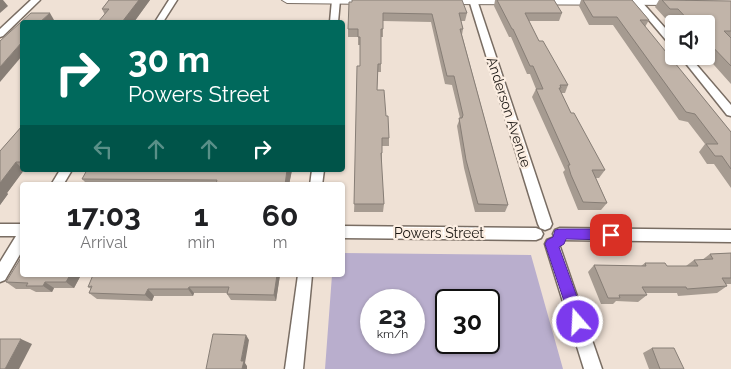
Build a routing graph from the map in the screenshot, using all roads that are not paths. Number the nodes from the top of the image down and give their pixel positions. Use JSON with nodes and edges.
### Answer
{"nodes":[{"id":1,"x":36,"y":0,"type":"edge"},
{"id":2,"x":173,"y":0,"type":"edge"},
{"id":3,"x":287,"y":0,"type":"edge"},
{"id":4,"x":336,"y":0,"type":"edge"},
{"id":5,"x":473,"y":0,"type":"edge"},
{"id":6,"x":386,"y":1,"type":"edge"},
{"id":7,"x":424,"y":1,"type":"edge"},
{"id":8,"x":637,"y":1,"type":"edge"},
{"id":9,"x":697,"y":2,"type":"edge"},
{"id":10,"x":160,"y":20,"type":"edge"},
{"id":11,"x":334,"y":20,"type":"edge"},
{"id":12,"x":0,"y":34,"type":"edge"},
{"id":13,"x":665,"y":34,"type":"edge"},
{"id":14,"x":692,"y":65,"type":"edge"},
{"id":15,"x":731,"y":112,"type":"edge"},
{"id":16,"x":541,"y":229,"type":"junction"},
{"id":17,"x":0,"y":230,"type":"edge"},
{"id":18,"x":20,"y":230,"type":"edge"},
{"id":19,"x":345,"y":232,"type":"edge"},
{"id":20,"x":731,"y":236,"type":"edge"},
{"id":21,"x":556,"y":239,"type":"junction"},
{"id":22,"x":20,"y":242,"type":"edge"},
{"id":23,"x":0,"y":275,"type":"edge"},
{"id":24,"x":306,"y":277,"type":"edge"},
{"id":25,"x":294,"y":369,"type":"edge"},
{"id":26,"x":593,"y":369,"type":"edge"}],
"edges":[{"from":1,"to":12,"type":"street"},
{"from":2,"to":10,"type":"street"},
{"from":3,"to":4,"type":"main road"},
{"from":4,"to":6,"type":"main road"},
{"from":4,"to":11,"type":"street"},
{"from":5,"to":7,"type":"main road"},
{"from":5,"to":8,"type":"main road"},
{"from":5,"to":16,"type":"street","name":"Anderson Avenue"},
{"from":8,"to":9,"type":"main road"},
{"from":8,"to":13,"type":"street"},
{"from":14,"to":15,"type":"street"},
{"from":16,"to":19,"type":"street","name":"Powers Street"},
{"from":16,"to":21,"type":"street"},
{"from":17,"to":18,"type":"street"},
{"from":20,"to":21,"type":"street"},
{"from":21,"to":26,"type":"street"},
{"from":22,"to":23,"type":"street"},
{"from":24,"to":25,"type":"street"}]}
